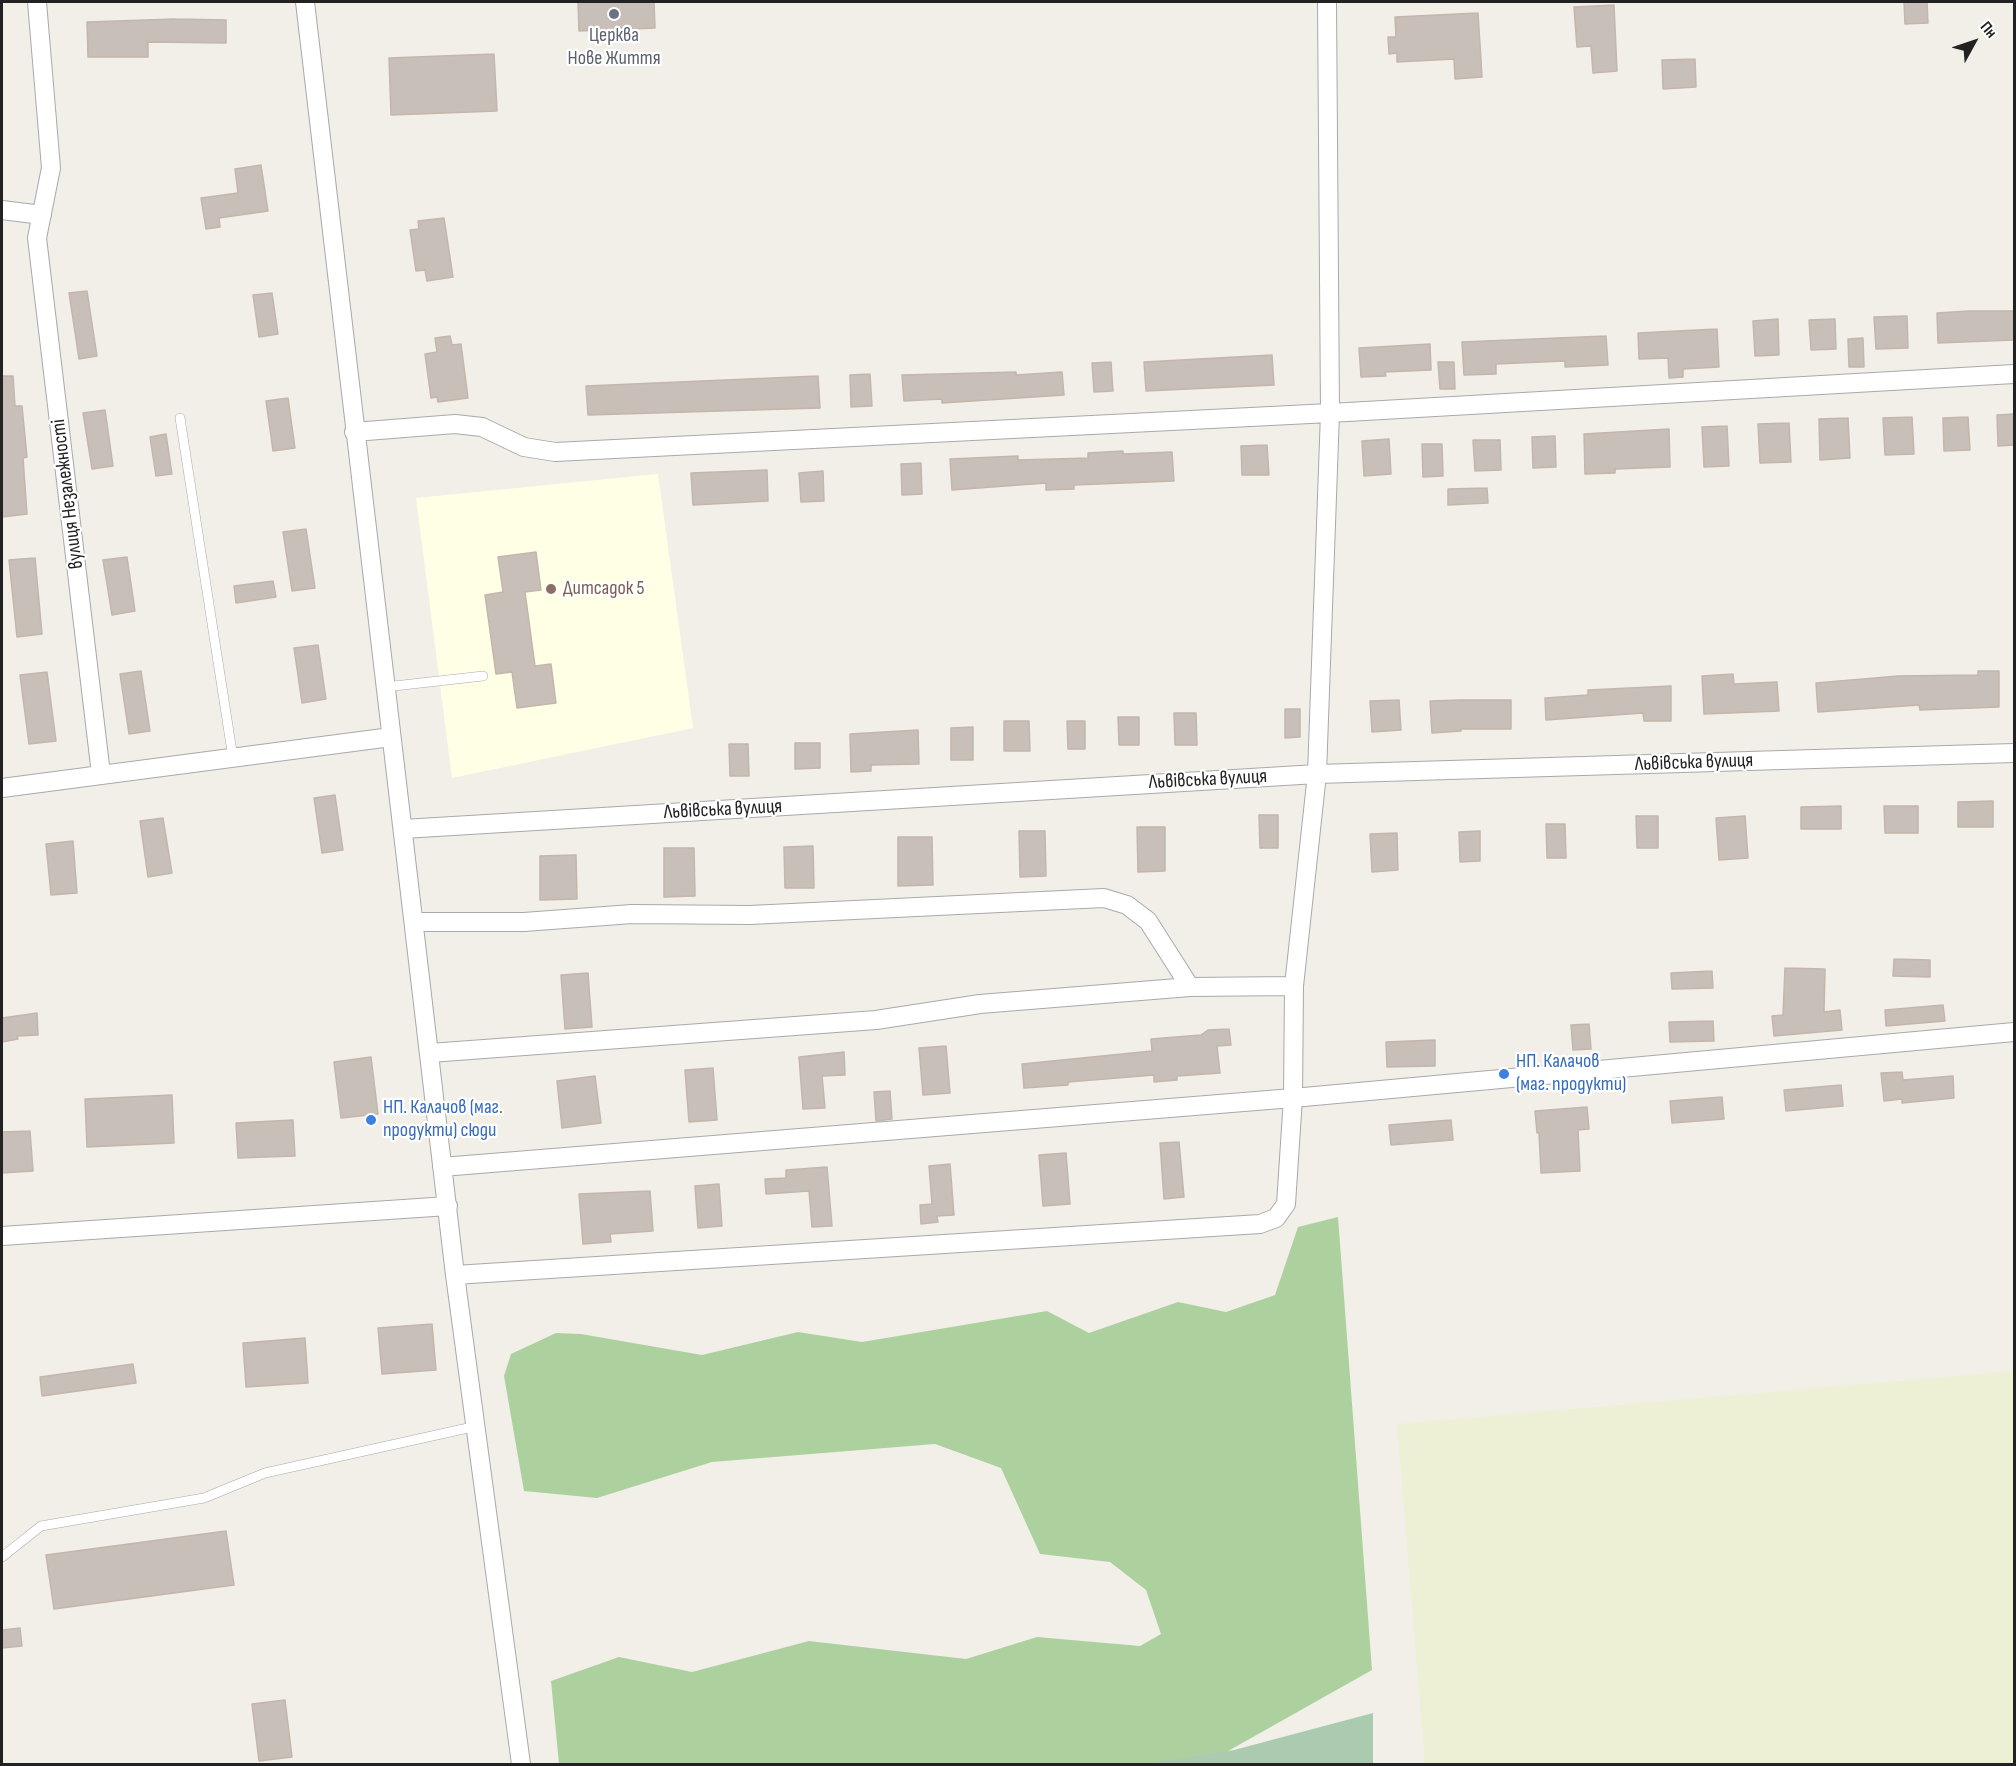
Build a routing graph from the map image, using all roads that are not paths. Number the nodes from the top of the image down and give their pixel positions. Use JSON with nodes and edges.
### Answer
{"nodes":[{"id":1,"x":38,"y":2,"type":"edge"},
{"id":2,"x":305,"y":2,"type":"edge"},
{"id":3,"x":1327,"y":2,"type":"edge"},
{"id":4,"x":2,"y":210,"type":"edge"},
{"id":5,"x":42,"y":214,"type":"junction"},
{"id":6,"x":2014,"y":374,"type":"edge"},
{"id":7,"x":1330,"y":413,"type":"junction"},
{"id":8,"x":180,"y":418,"type":"dead end"},
{"id":9,"x":354,"y":432,"type":"junction"},
{"id":10,"x":483,"y":676,"type":"dead end"},
{"id":11,"x":385,"y":687,"type":"junction"},
{"id":12,"x":391,"y":737,"type":"junction"},
{"id":13,"x":2014,"y":753,"type":"edge"},
{"id":14,"x":233,"y":758,"type":"junction"},
{"id":15,"x":101,"y":774,"type":"junction"},
{"id":16,"x":1317,"y":774,"type":"junction"},
{"id":17,"x":2,"y":788,"type":"edge"},
{"id":18,"x":403,"y":829,"type":"junction"},
{"id":19,"x":414,"y":922,"type":"junction"},
{"id":20,"x":1294,"y":986,"type":"junction"},
{"id":21,"x":1190,"y":987,"type":"junction"},
{"id":22,"x":2014,"y":1032,"type":"edge"},
{"id":23,"x":430,"y":1053,"type":"junction"},
{"id":24,"x":1293,"y":1098,"type":"junction"},
{"id":25,"x":442,"y":1167,"type":"junction"},
{"id":26,"x":448,"y":1206,"type":"junction"},
{"id":27,"x":2,"y":1236,"type":"edge"},
{"id":28,"x":455,"y":1275,"type":"junction"},
{"id":29,"x":477,"y":1426,"type":"junction"},
{"id":30,"x":2,"y":1557,"type":"edge"},
{"id":31,"x":520,"y":1764,"type":"edge"}],
"edges":[{"from":1,"to":5,"type":"street","name":"вулиця Незалежності"},
{"from":2,"to":9,"type":"street"},
{"from":3,"to":7,"type":"street"},
{"from":4,"to":5,"type":"street"},
{"from":5,"to":15,"type":"street","name":"вулиця Незалежності"},
{"from":6,"to":7,"type":"street"},
{"from":7,"to":9,"type":"street"},
{"from":7,"to":16,"type":"street"},
{"from":8,"to":14,"type":"lane"},
{"from":9,"to":11,"type":"street"},
{"from":10,"to":11,"type":"lane"},
{"from":11,"to":12,"type":"street"},
{"from":12,"to":14,"type":"street"},
{"from":12,"to":18,"type":"street"},
{"from":13,"to":16,"type":"street","name":"Львівська вулиця"},
{"from":14,"to":15,"type":"street"},
{"from":15,"to":17,"type":"street"},
{"from":16,"to":18,"type":"street","name":"Львівська вулиця"},
{"from":16,"to":20,"type":"street"},
{"from":18,"to":19,"type":"street"},
{"from":19,"to":21,"type":"street"},
{"from":19,"to":23,"type":"street"},
{"from":20,"to":21,"type":"street"},
{"from":20,"to":24,"type":"street"},
{"from":21,"to":23,"type":"street"},
{"from":22,"to":24,"type":"street"},
{"from":23,"to":25,"type":"street"},
{"from":24,"to":25,"type":"street"},
{"from":24,"to":28,"type":"street"},
{"from":25,"to":26,"type":"street"},
{"from":26,"to":27,"type":"street"},
{"from":26,"to":28,"type":"street"},
{"from":28,"to":29,"type":"street"},
{"from":29,"to":30,"type":"lane"},
{"from":29,"to":31,"type":"street"}]}
